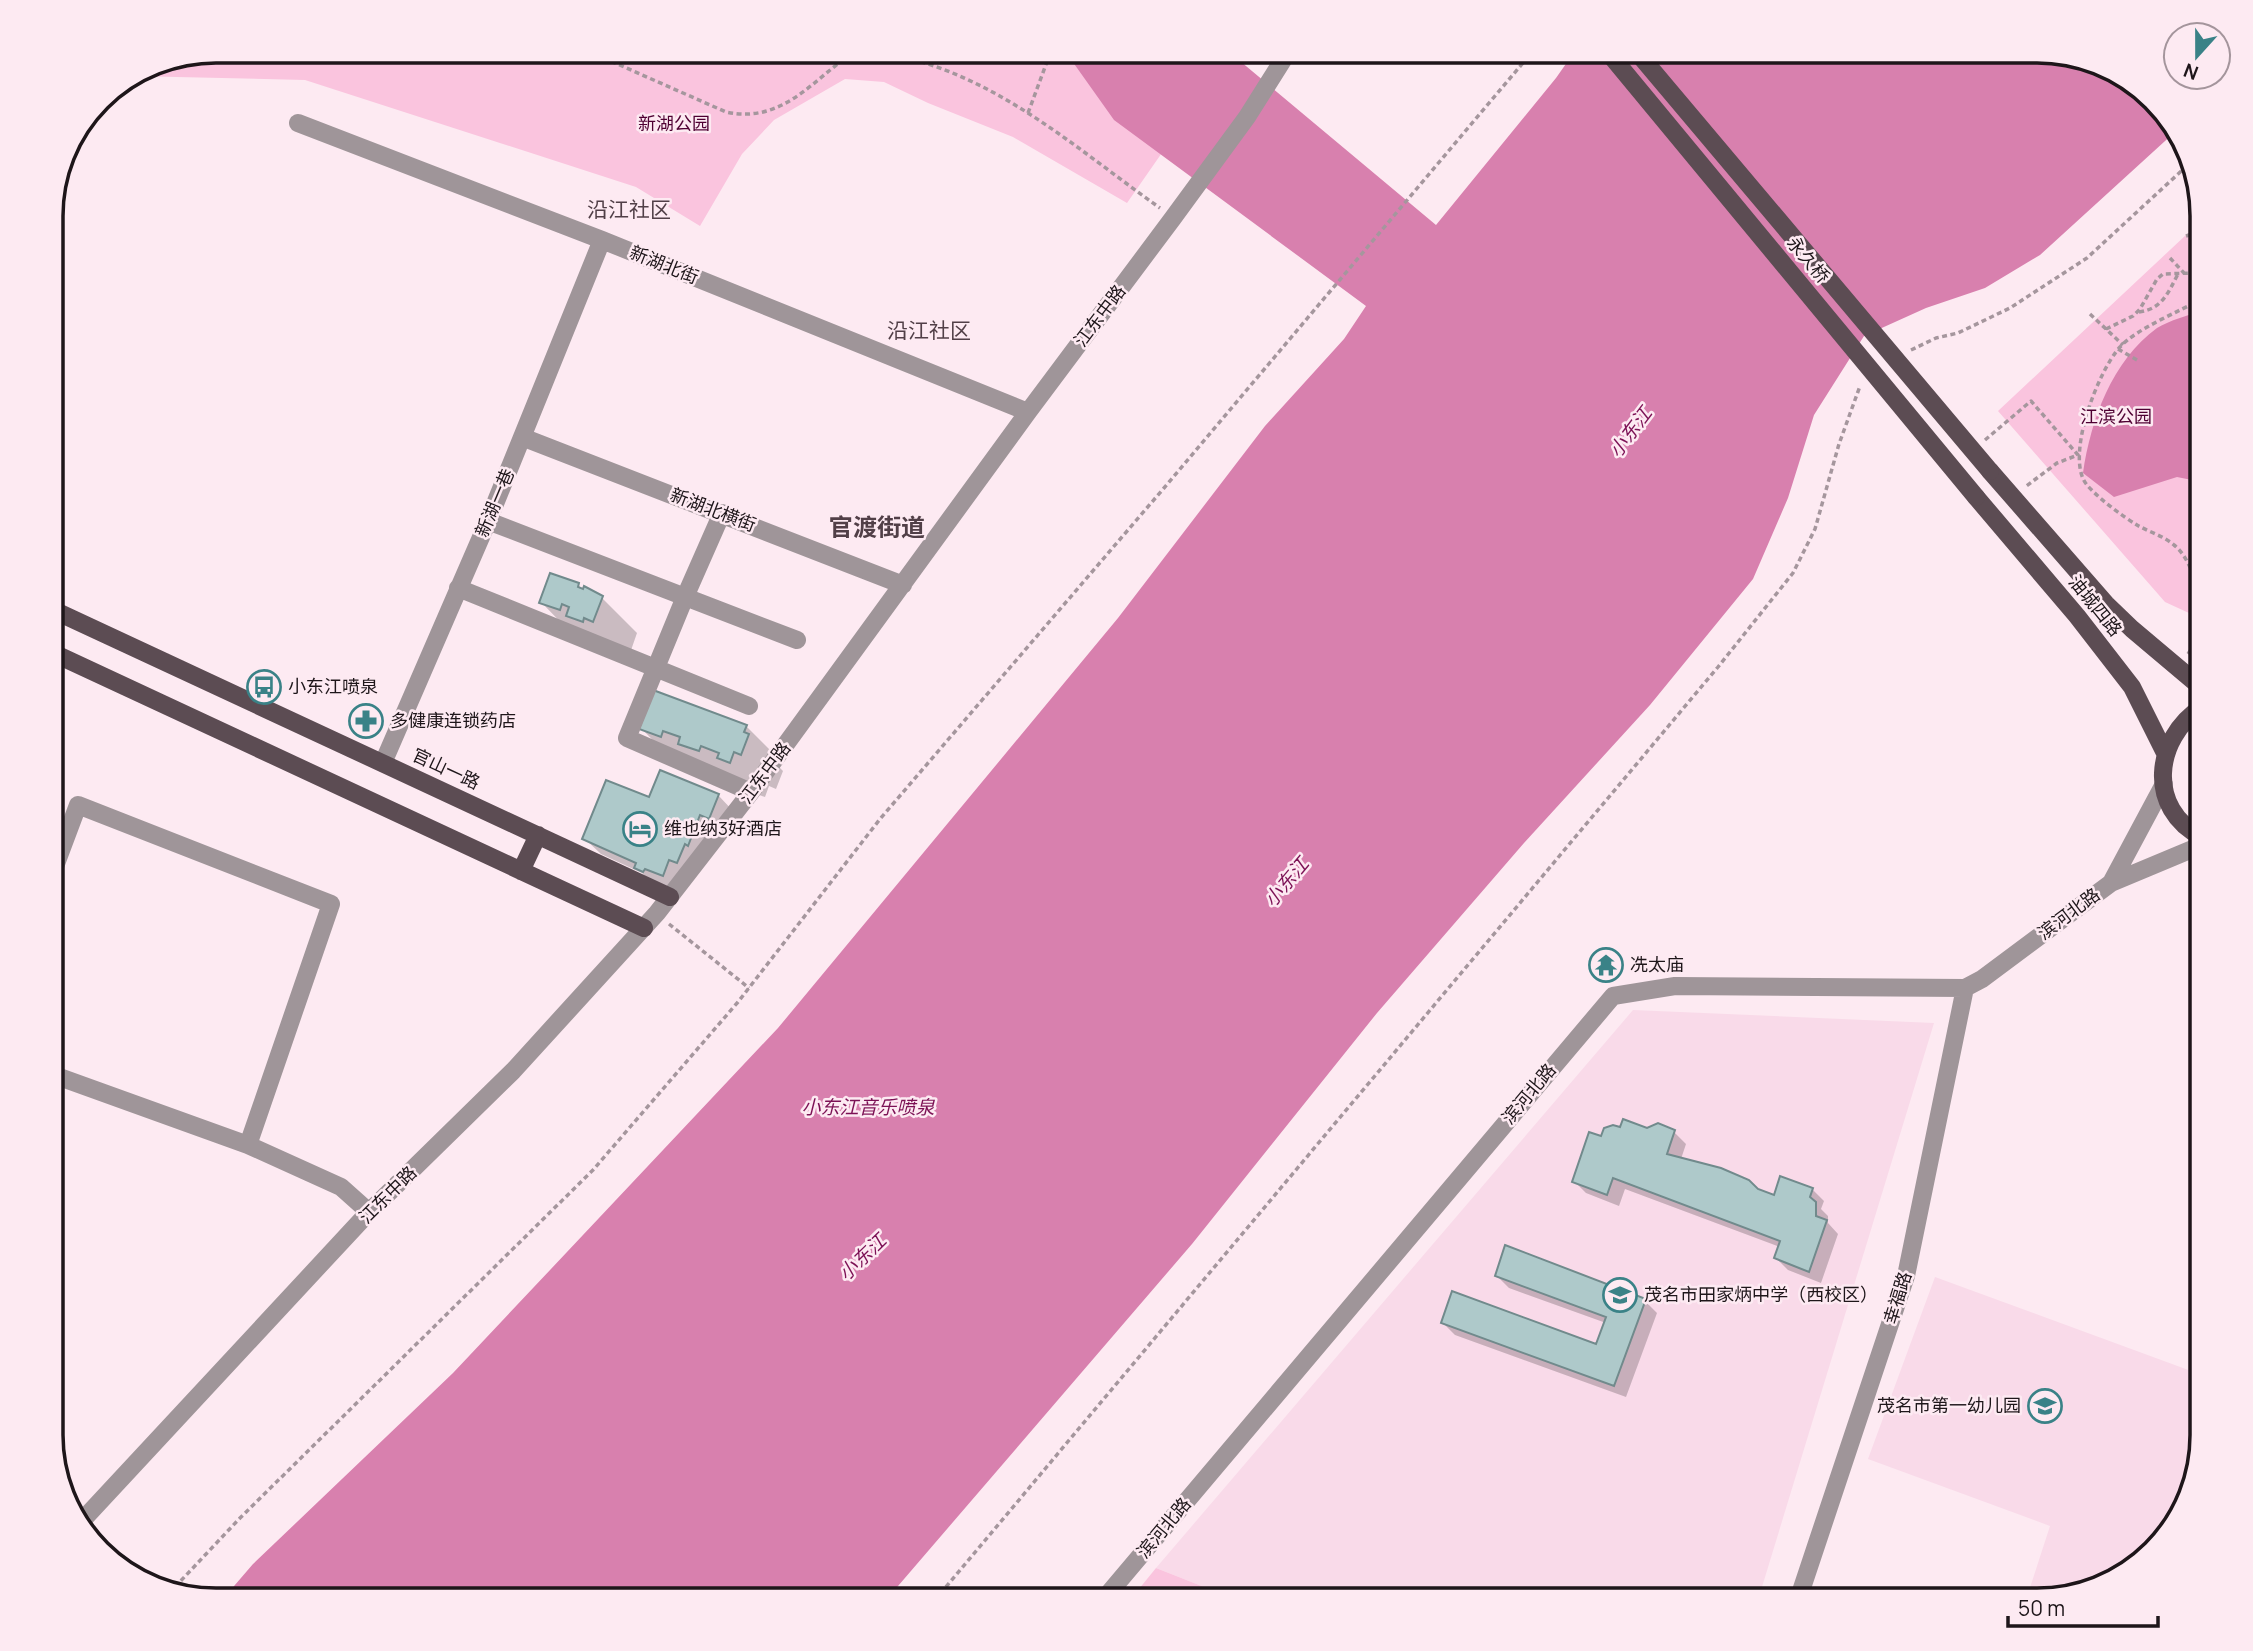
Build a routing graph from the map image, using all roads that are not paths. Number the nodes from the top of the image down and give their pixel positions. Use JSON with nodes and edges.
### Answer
{"nodes":[{"id":1,"x":1281,"y":63,"type":"edge"},
{"id":2,"x":1616,"y":63,"type":"edge"},
{"id":3,"x":1646,"y":63,"type":"edge"},
{"id":4,"x":299,"y":123,"type":"dead end"},
{"id":5,"x":602,"y":240,"type":"junction"},
{"id":6,"x":1028,"y":412,"type":"junction"},
{"id":7,"x":522,"y":438,"type":"junction"},
{"id":8,"x":1990,"y":471,"type":"joint"},
{"id":9,"x":1976,"y":496,"type":"joint"},
{"id":10,"x":722,"y":513,"type":"junction"},
{"id":11,"x":488,"y":521,"type":"junction"},
{"id":12,"x":903,"y":585,"type":"junction"},
{"id":13,"x":458,"y":588,"type":"junction"},
{"id":14,"x":685,"y":597,"type":"junction"},
{"id":15,"x":63,"y":615,"type":"edge"},
{"id":16,"x":797,"y":640,"type":"dead end"},
{"id":17,"x":63,"y":658,"type":"edge"},
{"id":18,"x":656,"y":668,"type":"junction"},
{"id":19,"x":2190,"y":678,"type":"edge"},
{"id":20,"x":749,"y":706,"type":"dead end"},
{"id":21,"x":2190,"y":717,"type":"edge"},
{"id":22,"x":2165,"y":753,"type":"junction"},
{"id":23,"x":383,"y":763,"type":"junction"},
{"id":24,"x":2164,"y":784,"type":"junction"},
{"id":25,"x":751,"y":792,"type":"junction"},
{"id":26,"x":2190,"y":829,"type":"edge"},
{"id":27,"x":538,"y":835,"type":"junction"},
{"id":28,"x":63,"y":845,"type":"edge"},
{"id":29,"x":2190,"y":850,"type":"edge"},
{"id":30,"x":521,"y":871,"type":"junction"},
{"id":31,"x":2111,"y":883,"type":"junction"},
{"id":32,"x":670,"y":897,"type":"junction"},
{"id":33,"x":644,"y":928,"type":"junction"},
{"id":34,"x":1965,"y":988,"type":"junction"},
{"id":35,"x":63,"y":1078,"type":"edge"},
{"id":36,"x":248,"y":1145,"type":"junction"},
{"id":37,"x":369,"y":1212,"type":"junction"},
{"id":38,"x":87,"y":1516,"type":"edge"},
{"id":39,"x":1113,"y":1588,"type":"edge"},
{"id":40,"x":1802,"y":1588,"type":"edge"}],
"edges":[{"from":1,"to":6,"type":"street","name":"江东中路"},
{"from":2,"to":9,"type":"main road","name":"永久桥","bridge":true},
{"from":3,"to":8,"type":"main road","name":"永久桥","bridge":true},
{"from":4,"to":5,"type":"street","name":"新湖北街"},
{"from":5,"to":6,"type":"street","name":"新湖北街"},
{"from":5,"to":7,"type":"street","name":"新湖一巷"},
{"from":6,"to":12,"type":"street","name":"江东中路"},
{"from":7,"to":10,"type":"street","name":"新湖北横街"},
{"from":7,"to":11,"type":"street","name":"新湖一巷"},
{"from":8,"to":19,"type":"main road","name":"油城四路"},
{"from":9,"to":22,"type":"main road","name":"油城四路"},
{"from":10,"to":12,"type":"street","name":"新湖北横街"},
{"from":10,"to":14,"type":"street"},
{"from":11,"to":13,"type":"street","name":"新湖一巷"},
{"from":11,"to":14,"type":"street"},
{"from":12,"to":25,"type":"street","name":"江东中路"},
{"from":13,"to":18,"type":"street"},
{"from":13,"to":23,"type":"street","name":"新湖一巷"},
{"from":14,"to":16,"type":"street"},
{"from":14,"to":18,"type":"street"},
{"from":15,"to":23,"type":"main road","name":"官山一路"},
{"from":17,"to":30,"type":"main road"},
{"from":18,"to":20,"type":"street"},
{"from":18,"to":25,"type":"street"},
{"from":21,"to":22,"type":"main road"},
{"from":22,"to":24,"type":"main road"},
{"from":23,"to":27,"type":"main road","name":"官山一路"},
{"from":24,"to":26,"type":"main road"},
{"from":24,"to":31,"type":"street","name":"滨河北路"},
{"from":25,"to":32,"type":"street","name":"江东中路"},
{"from":27,"to":30,"type":"main road"},
{"from":27,"to":32,"type":"main road","name":"官山一路"},
{"from":28,"to":36,"type":"street"},
{"from":29,"to":31,"type":"street","name":"滨河北路"},
{"from":30,"to":33,"type":"main road"},
{"from":31,"to":34,"type":"street","name":"滨河北路"},
{"from":32,"to":33,"type":"street","name":"江东中路"},
{"from":33,"to":37,"type":"street","name":"江东中路"},
{"from":34,"to":39,"type":"street","name":"滨河北路"},
{"from":34,"to":40,"type":"street","name":"幸福路"},
{"from":35,"to":36,"type":"street"},
{"from":36,"to":37,"type":"street"},
{"from":37,"to":38,"type":"street","name":"江东中路"}]}
